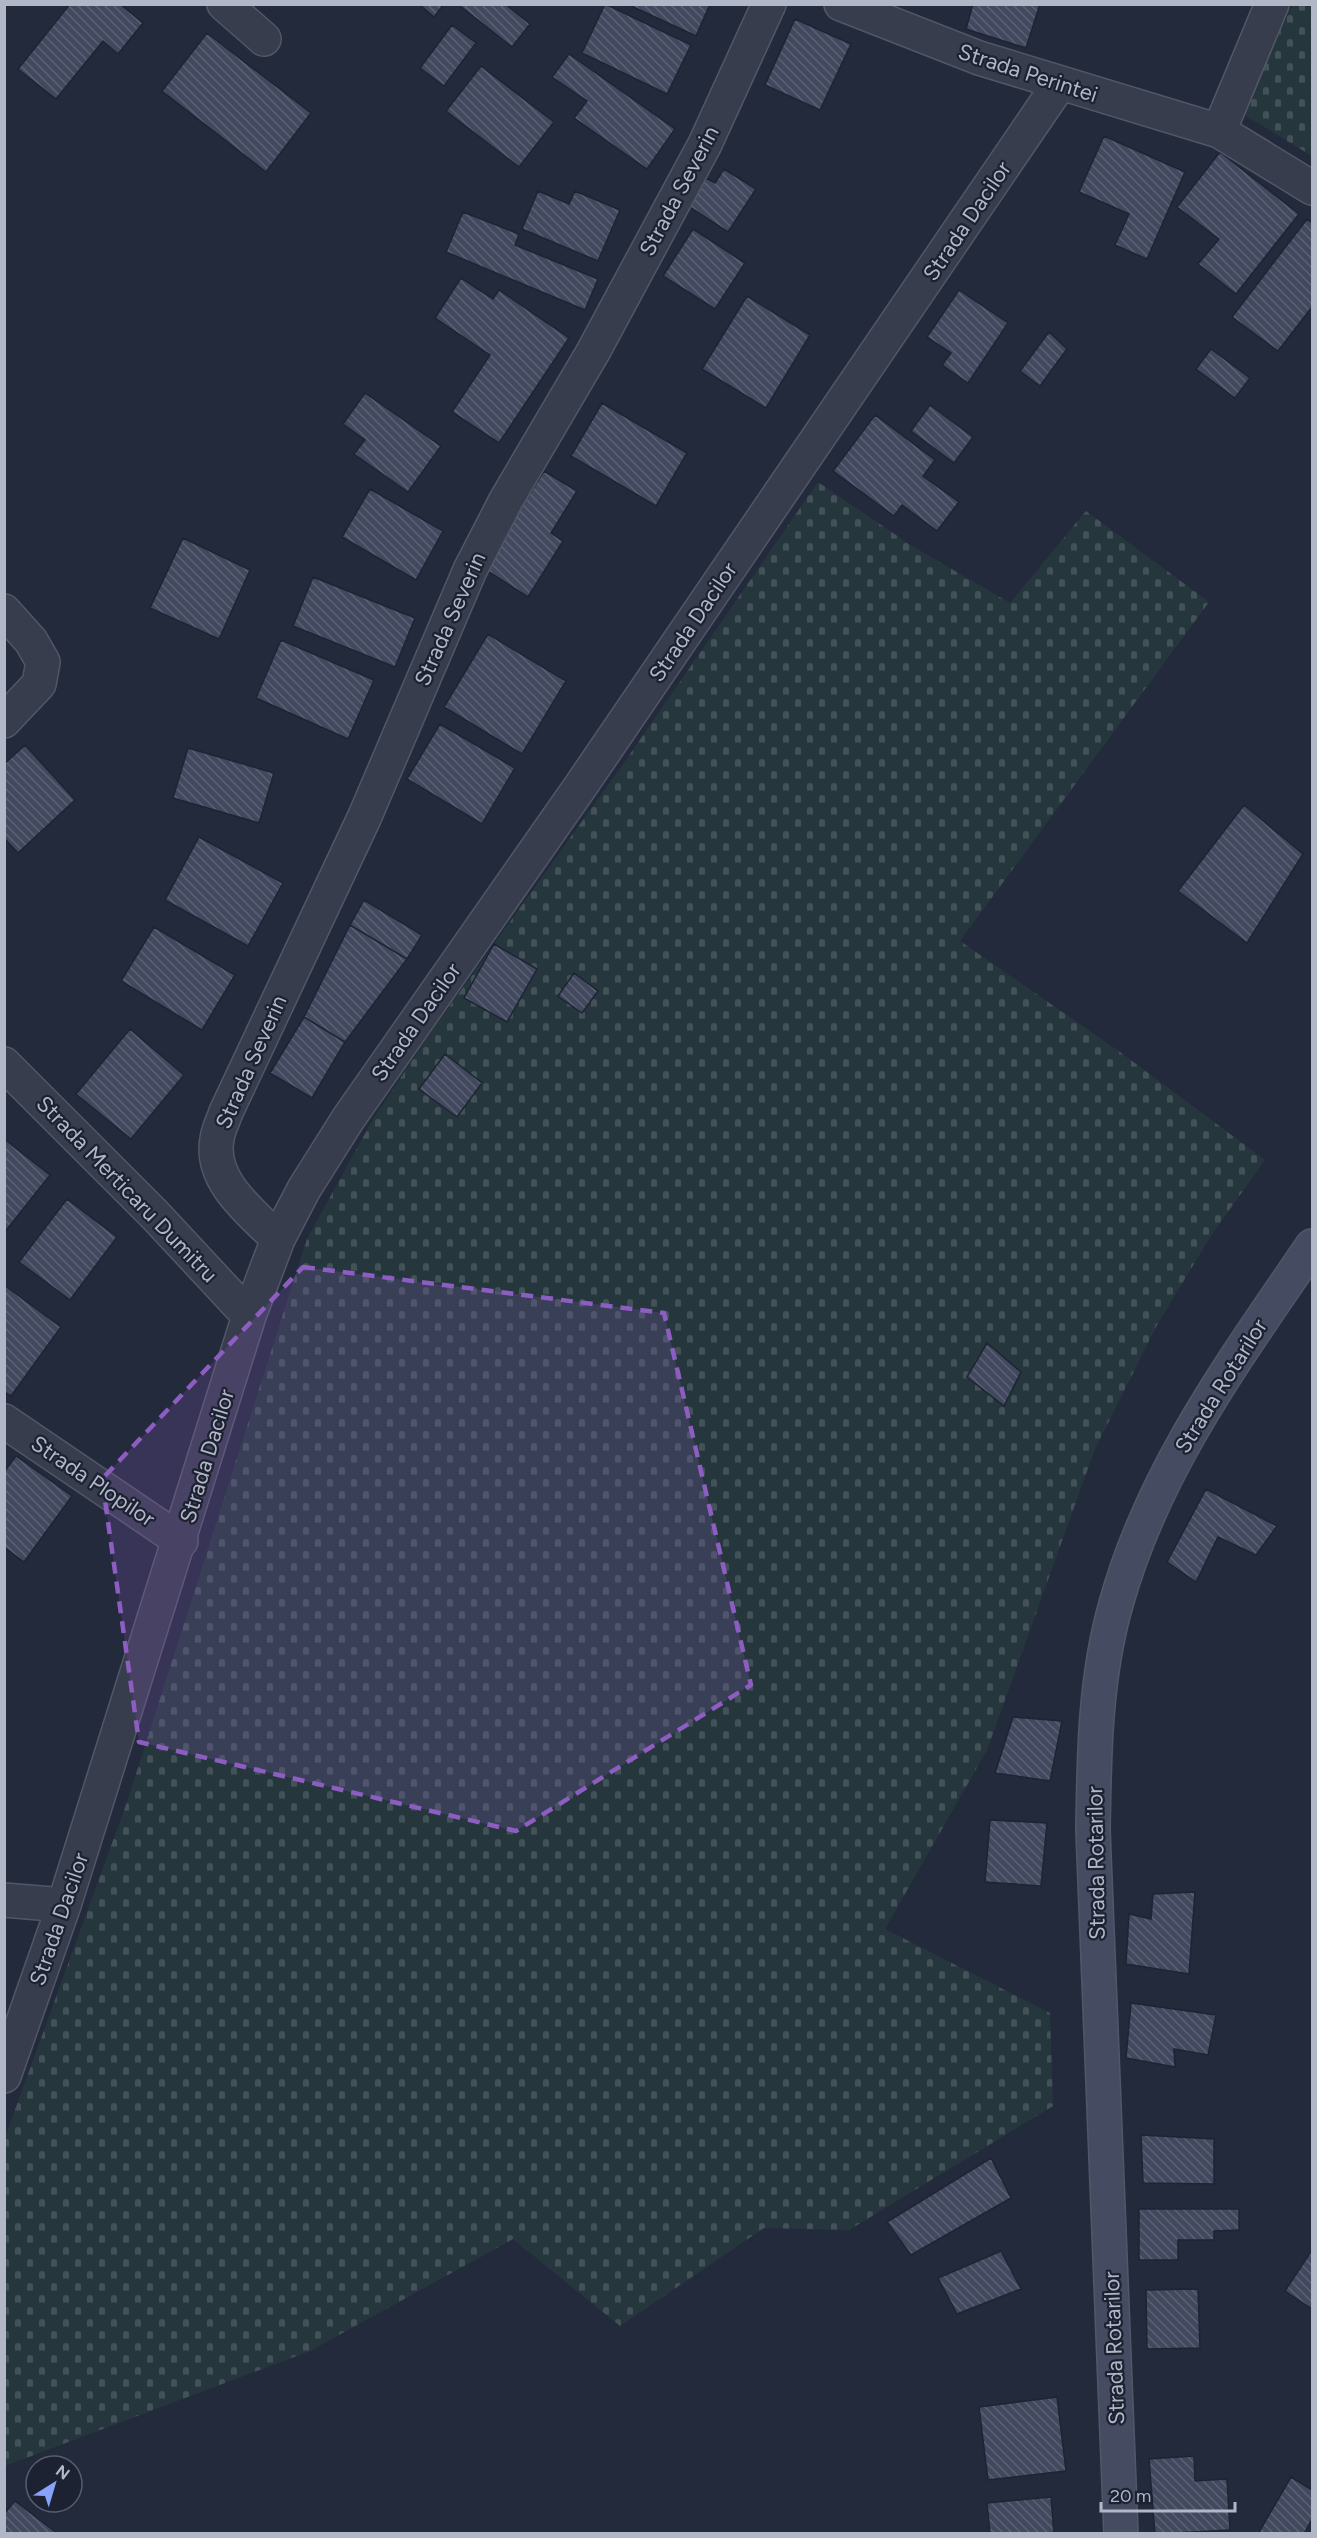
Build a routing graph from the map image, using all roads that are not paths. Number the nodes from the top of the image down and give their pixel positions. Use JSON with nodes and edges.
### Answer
{"nodes":[{"id":1,"x":224,"y":4,"type":"edge"},
{"id":2,"x":769,"y":4,"type":"edge"},
{"id":3,"x":841,"y":4,"type":"edge"},
{"id":4,"x":1272,"y":4,"type":"edge"},
{"id":5,"x":264,"y":39,"type":"dead end"},
{"id":6,"x":1060,"y":83,"type":"junction"},
{"id":7,"x":1219,"y":131,"type":"junction"},
{"id":8,"x":1312,"y":188,"type":"edge"},
{"id":9,"x":4,"y":611,"type":"edge"},
{"id":10,"x":4,"y":721,"type":"edge"},
{"id":11,"x":4,"y":1064,"type":"edge"},
{"id":12,"x":278,"y":1239,"type":"junction"},
{"id":13,"x":1312,"y":1246,"type":"edge"},
{"id":14,"x":249,"y":1316,"type":"junction"},
{"id":15,"x":4,"y":1421,"type":"edge"},
{"id":16,"x":181,"y":1540,"type":"junction"},
{"id":17,"x":4,"y":1900,"type":"edge"},
{"id":18,"x":64,"y":1905,"type":"junction"},
{"id":19,"x":4,"y":2076,"type":"edge"},
{"id":20,"x":1121,"y":2534,"type":"edge"}],
"edges":[{"from":1,"to":5,"type":"street"},
{"from":2,"to":12,"type":"street","name":"Strada Severin"},
{"from":3,"to":6,"type":"street","name":"Strada Perintei"},
{"from":4,"to":7,"type":"street"},
{"from":6,"to":7,"type":"street","name":"Strada Perintei"},
{"from":6,"to":12,"type":"street","name":"Strada Dacilor"},
{"from":7,"to":8,"type":"street","name":"Strada Perintei"},
{"from":9,"to":10,"type":"street"},
{"from":11,"to":14,"type":"street","name":"Strada Merticaru Dumitru"},
{"from":12,"to":14,"type":"street","name":"Strada Dacilor"},
{"from":13,"to":20,"type":"street","name":"Strada Rotarilor"},
{"from":14,"to":16,"type":"street","name":"Strada Dacilor"},
{"from":15,"to":16,"type":"street","name":"Strada Plopilor"},
{"from":16,"to":18,"type":"street","name":"Strada Dacilor"},
{"from":17,"to":18,"type":"street"},
{"from":18,"to":19,"type":"street","name":"Strada Dacilor"}]}
